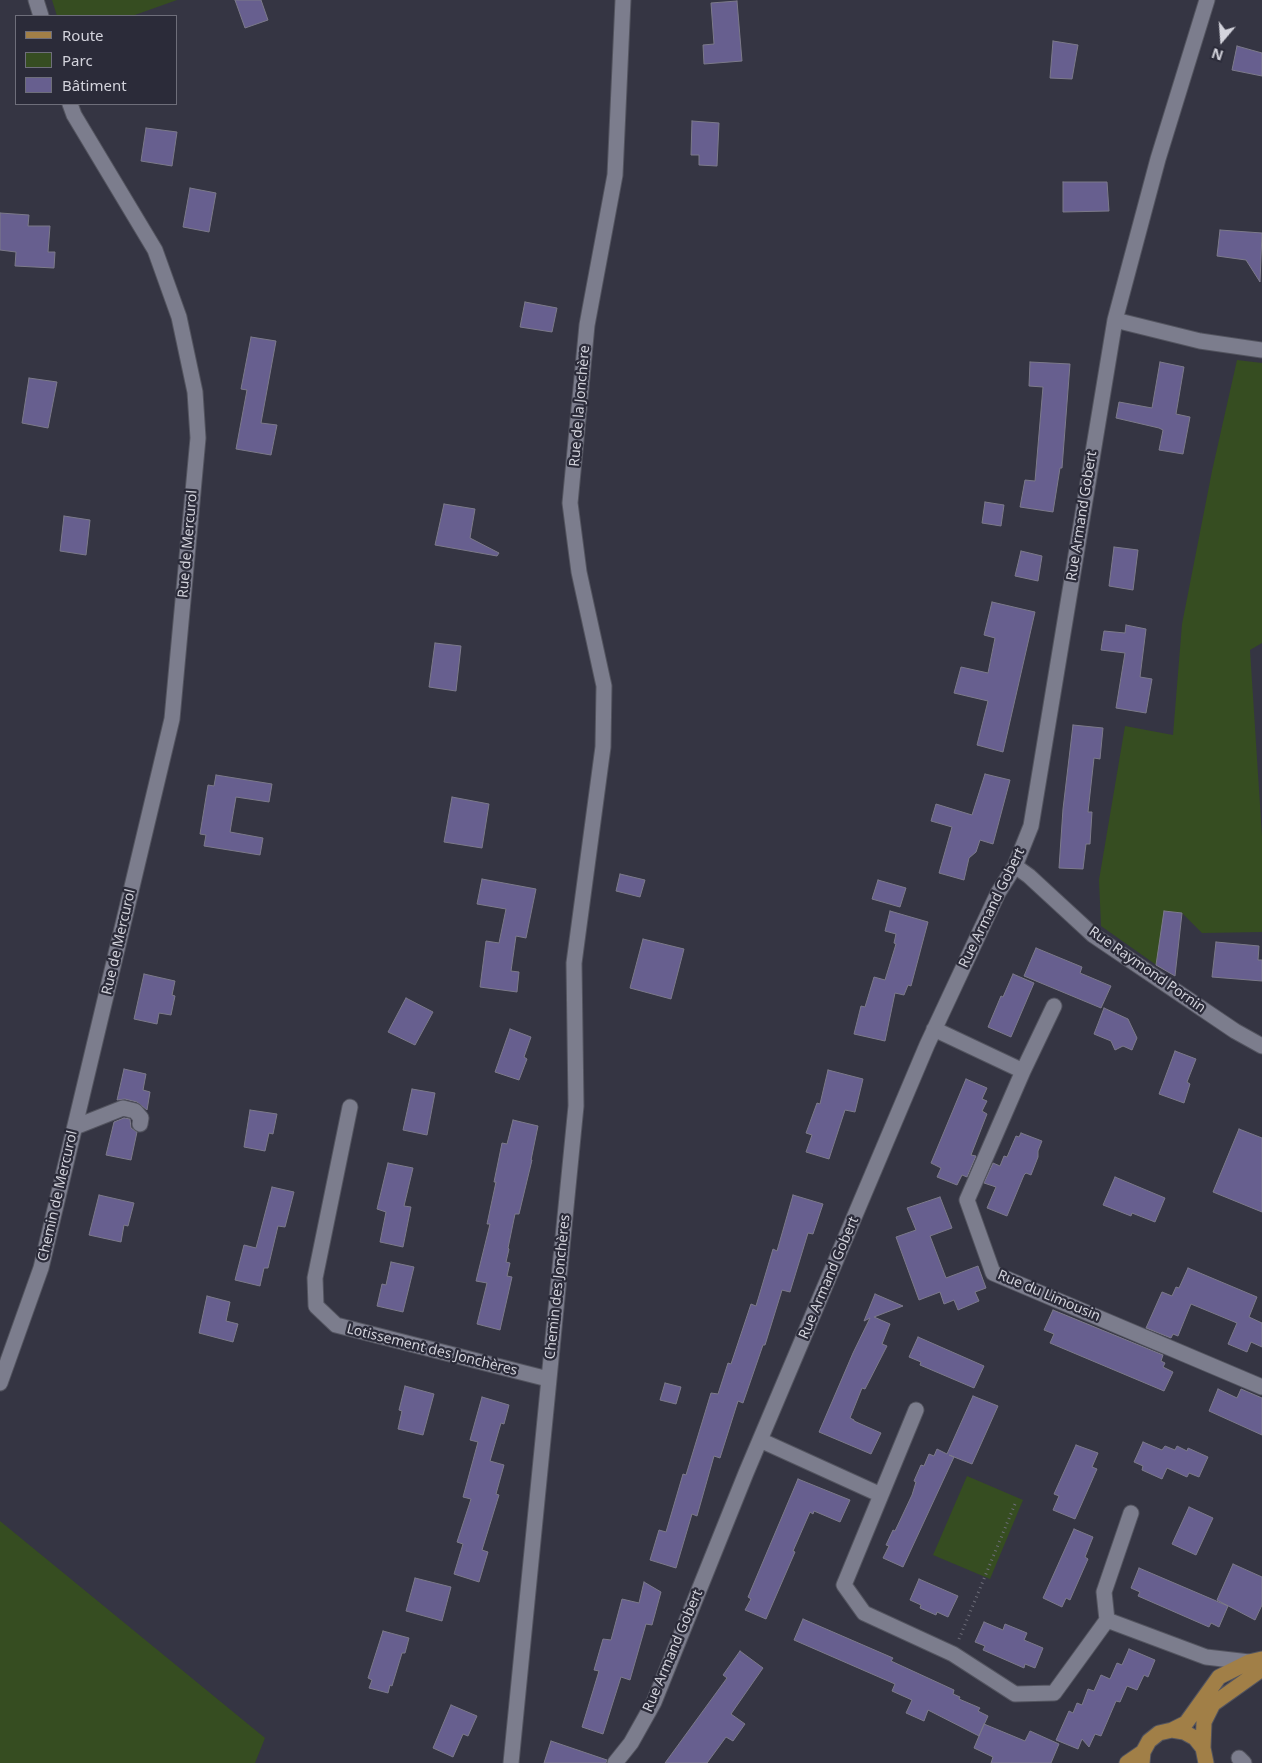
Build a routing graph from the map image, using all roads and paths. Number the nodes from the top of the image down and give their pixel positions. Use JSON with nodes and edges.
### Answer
{"nodes":[{"id":1,"x":36,"y":0,"type":"edge"},
{"id":2,"x":623,"y":0,"type":"edge"},
{"id":3,"x":1207,"y":0,"type":"edge"},
{"id":4,"x":41,"y":15,"type":"edge"},
{"id":5,"x":70,"y":105,"type":"edge"},
{"id":6,"x":1115,"y":320,"type":"junction"},
{"id":7,"x":1262,"y":350,"type":"edge"},
{"id":8,"x":595,"y":810,"type":"joint"},
{"id":9,"x":1015,"y":866,"type":"junction"},
{"id":10,"x":104,"y":1004,"type":"joint"},
{"id":11,"x":1054,"y":1006,"type":"dead end"},
{"id":12,"x":934,"y":1029,"type":"junction"},
{"id":13,"x":1262,"y":1046,"type":"edge"},
{"id":14,"x":1023,"y":1071,"type":"junction"},
{"id":15,"x":350,"y":1107,"type":"dead end"},
{"id":16,"x":140,"y":1124,"type":"dead end"},
{"id":17,"x":75,"y":1127,"type":"junction"},
{"id":18,"x":548,"y":1379,"type":"junction"},
{"id":19,"x":0,"y":1383,"type":"edge"},
{"id":20,"x":1262,"y":1387,"type":"edge"},
{"id":21,"x":916,"y":1410,"type":"dead end"},
{"id":22,"x":760,"y":1440,"type":"junction"},
{"id":23,"x":881,"y":1495,"type":"junction"},
{"id":24,"x":1015,"y":1504,"type":"dead end"},
{"id":25,"x":1131,"y":1513,"type":"dead end"},
{"id":26,"x":1107,"y":1620,"type":"junction"},
{"id":27,"x":953,"y":1654,"type":"junction"},
{"id":28,"x":1206,"y":1657,"type":"junction"},
{"id":29,"x":1258,"y":1663,"type":"edge"},
{"id":30,"x":1219,"y":1677,"type":"junction"},
{"id":31,"x":1172,"y":1730,"type":"junction"},
{"id":32,"x":1203,"y":1748,"type":"junction"},
{"id":33,"x":1142,"y":1758,"type":"edge"},
{"id":34,"x":511,"y":1763,"type":"edge"},
{"id":35,"x":616,"y":1763,"type":"edge"},
{"id":36,"x":1127,"y":1763,"type":"edge"},
{"id":37,"x":1206,"y":1763,"type":"edge"}],
"edges":[{"from":1,"to":4,"type":"street"},
{"from":2,"to":8,"type":"street","name":"Rue de la Jonchère"},
{"from":3,"to":6,"type":"street","name":"Rue Armand Gobert"},
{"from":5,"to":10,"type":"street","name":"Rue de Mercurol"},
{"from":6,"to":7,"type":"street"},
{"from":6,"to":9,"type":"street","name":"Rue Armand Gobert"},
{"from":8,"to":18,"type":"street","name":"Chemin des Jonchères"},
{"from":9,"to":12,"type":"street","name":"Rue Armand Gobert"},
{"from":9,"to":13,"type":"street","name":"Rue Raymond Pornin"},
{"from":10,"to":17,"type":"street","name":"Chemin de Mercurol"},
{"from":11,"to":14,"type":"street","name":"Rue du Limousin"},
{"from":12,"to":14,"type":"street"},
{"from":12,"to":22,"type":"street","name":"Rue Armand Gobert"},
{"from":14,"to":20,"type":"street","name":"Rue du Limousin"},
{"from":15,"to":18,"type":"street","name":"Lotissement des Jonchères"},
{"from":16,"to":17,"type":"street"},
{"from":17,"to":19,"type":"street","name":"Chemin de Mercurol"},
{"from":18,"to":34,"type":"street","name":"Chemin des Jonchères"},
{"from":21,"to":23,"type":"street"},
{"from":22,"to":23,"type":"street"},
{"from":22,"to":35,"type":"street","name":"Rue Armand Gobert"},
{"from":23,"to":27,"type":"street"},
{"from":24,"to":27,"type":"path"},
{"from":25,"to":26,"type":"street"},
{"from":26,"to":27,"type":"street"},
{"from":26,"to":28,"type":"street"},
{"from":28,"to":29,"type":"street"},
{"from":28,"to":30,"type":"street"},
{"from":29,"to":30,"type":"main road"},
{"from":29,"to":32,"type":"main road"},
{"from":30,"to":31,"type":"main road"},
{"from":31,"to":32,"type":"main road"},
{"from":31,"to":33,"type":"main road"},
{"from":32,"to":37,"type":"main road"},
{"from":33,"to":36,"type":"main road"}]}
